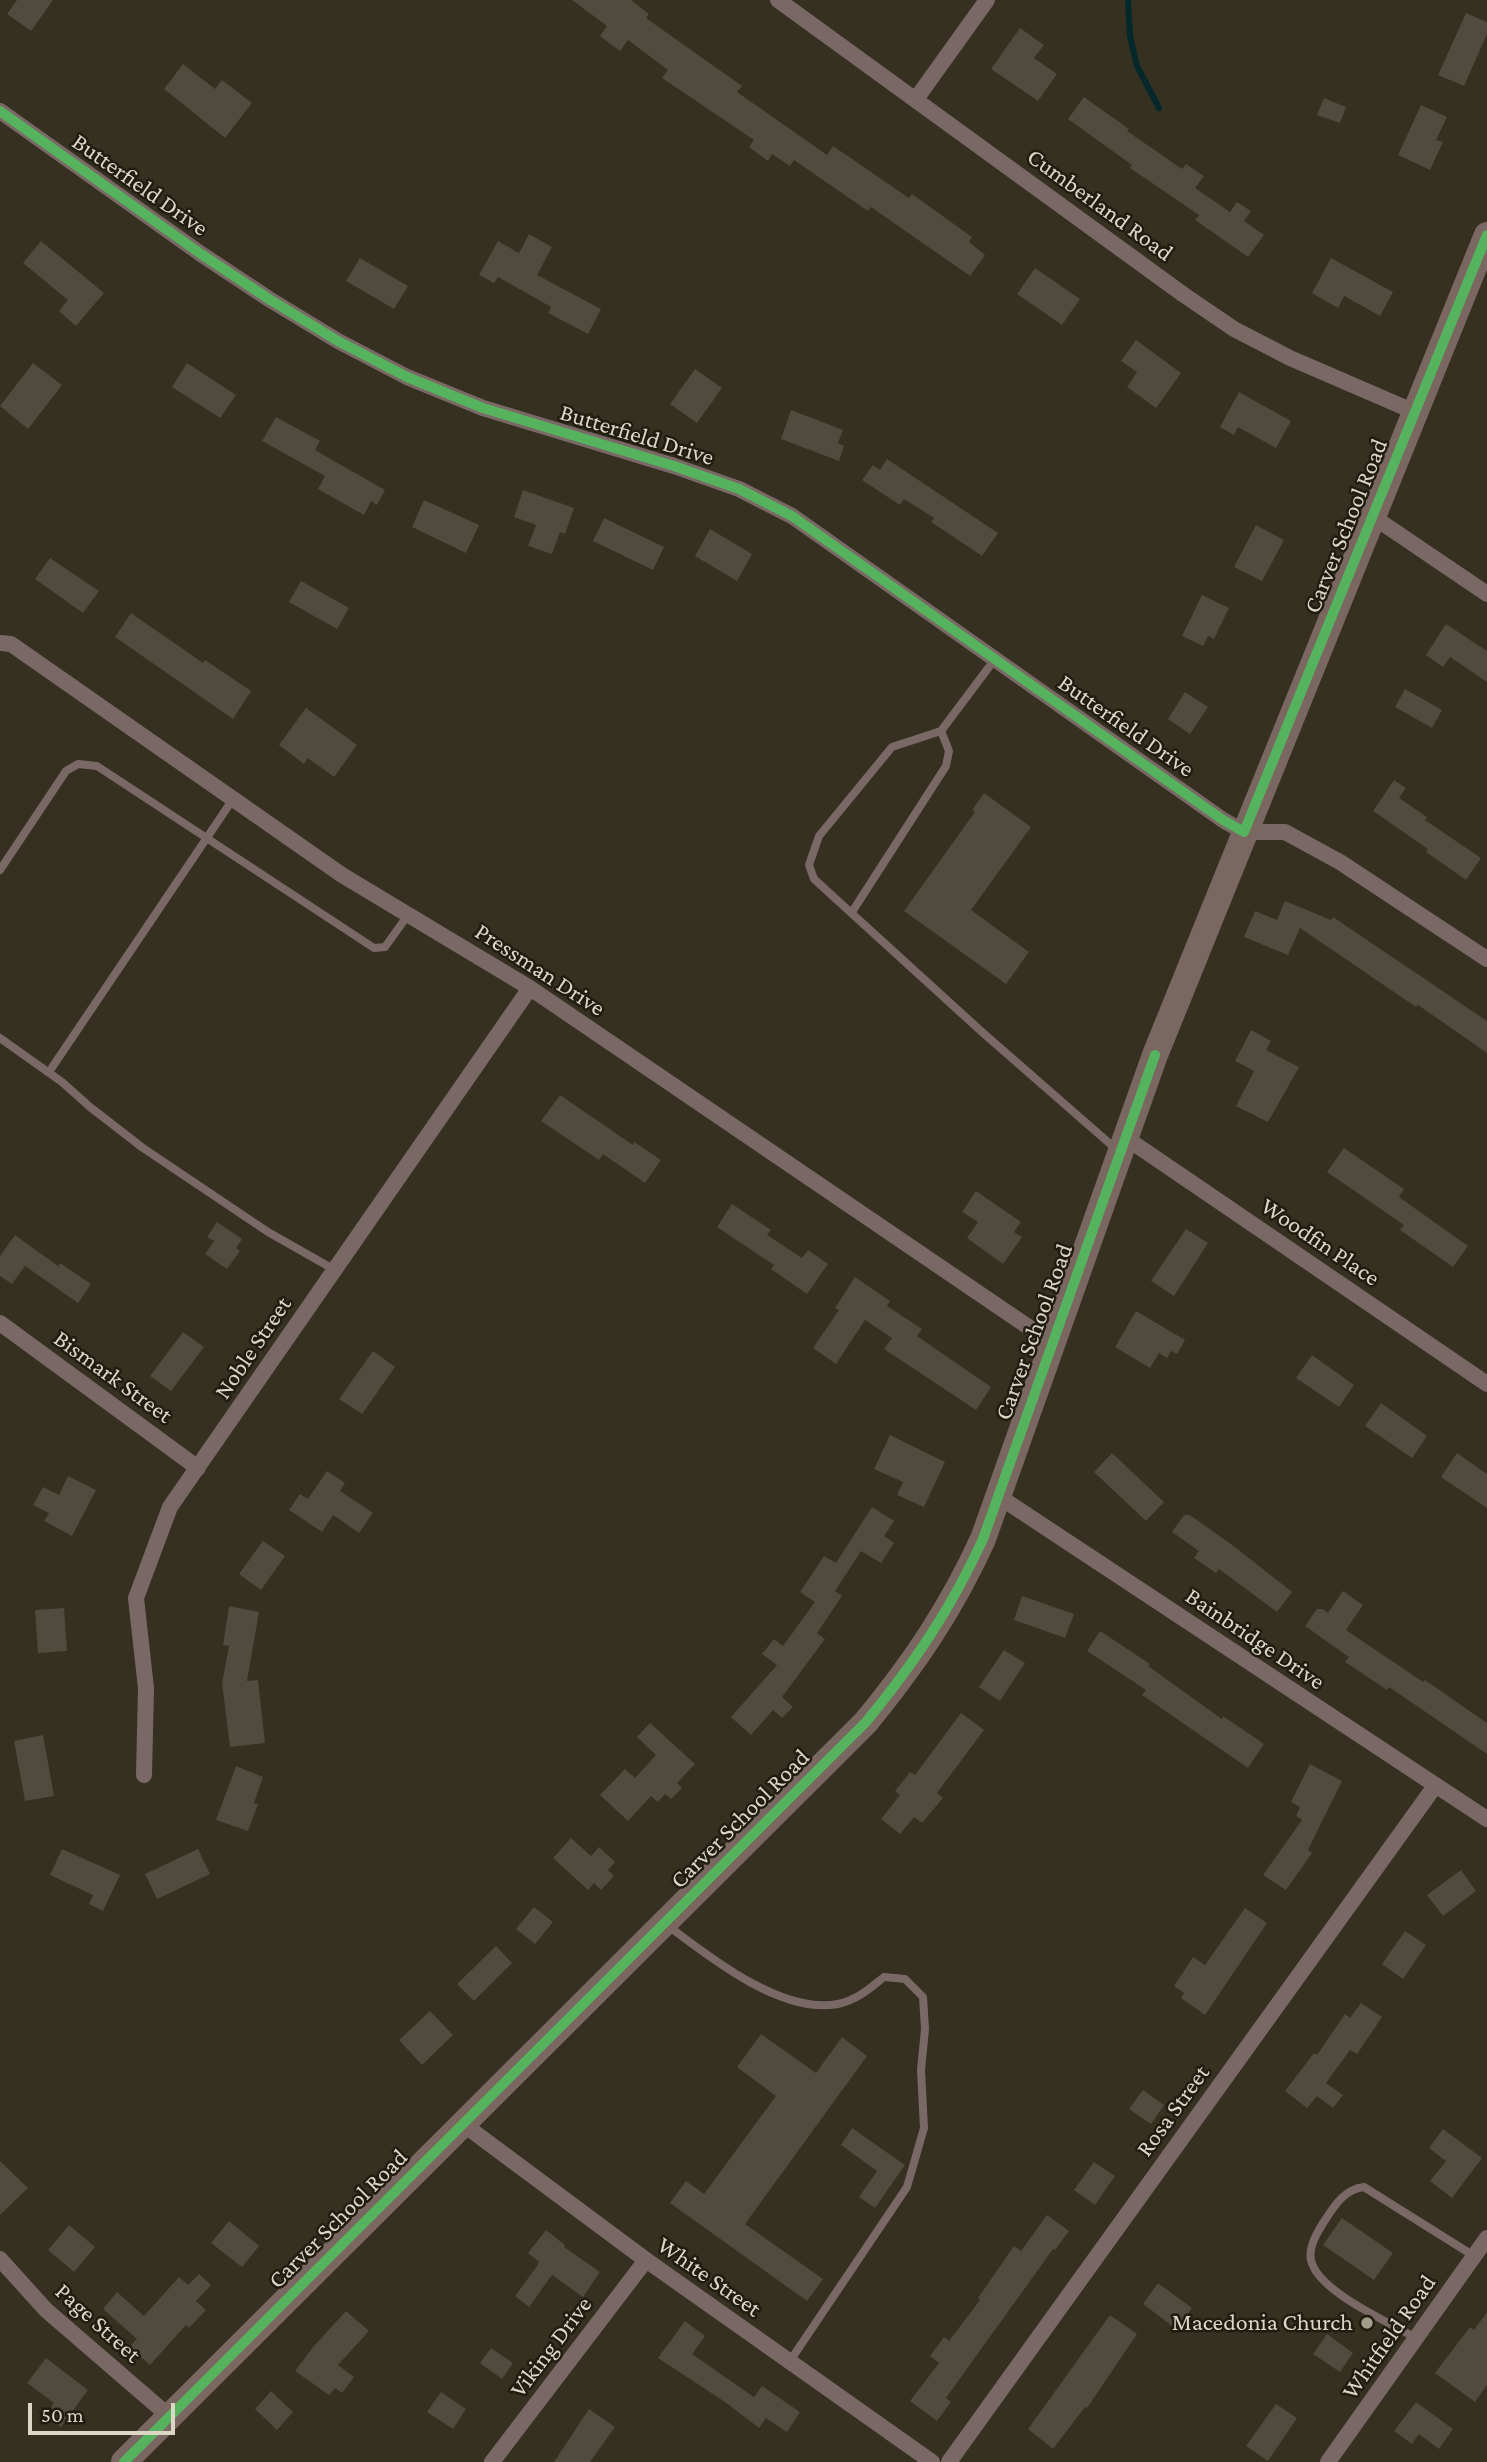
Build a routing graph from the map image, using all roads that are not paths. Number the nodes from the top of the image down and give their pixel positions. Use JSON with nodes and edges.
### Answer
{"nodes":[{"id":1,"x":778,"y":0,"type":"edge"},
{"id":2,"x":988,"y":0,"type":"edge"},
{"id":3,"x":916,"y":99,"type":"junction"},
{"id":4,"x":0,"y":111,"type":"edge"},
{"id":5,"x":1486,"y":243,"type":"edge"},
{"id":6,"x":1415,"y":412,"type":"junction"},
{"id":7,"x":1373,"y":516,"type":"junction"},
{"id":8,"x":1487,"y":594,"type":"edge"},
{"id":9,"x":0,"y":643,"type":"edge"},
{"id":10,"x":995,"y":659,"type":"junction"},
{"id":11,"x":942,"y":731,"type":"junction"},
{"id":12,"x":233,"y":799,"type":"junction"},
{"id":13,"x":1244,"y":832,"type":"junction"},
{"id":14,"x":207,"y":838,"type":"junction"},
{"id":15,"x":0,"y":870,"type":"edge"},
{"id":16,"x":852,"y":912,"type":"junction"},
{"id":17,"x":408,"y":915,"type":"junction"},
{"id":18,"x":1487,"y":959,"type":"edge"},
{"id":19,"x":530,"y":988,"type":"junction"},
{"id":20,"x":0,"y":1038,"type":"edge"},
{"id":21,"x":49,"y":1072,"type":"junction"},
{"id":22,"x":1124,"y":1145,"type":"junction"},
{"id":23,"x":335,"y":1270,"type":"junction"},
{"id":24,"x":0,"y":1322,"type":"edge"},
{"id":25,"x":1052,"y":1343,"type":"junction"},
{"id":26,"x":1487,"y":1384,"type":"edge"},
{"id":27,"x":198,"y":1468,"type":"junction"},
{"id":28,"x":998,"y":1496,"type":"junction"},
{"id":29,"x":144,"y":1775,"type":"dead end"},
{"id":30,"x":1435,"y":1786,"type":"junction"},
{"id":31,"x":1487,"y":1819,"type":"edge"},
{"id":32,"x":665,"y":1924,"type":"junction"},
{"id":33,"x":463,"y":2124,"type":"junction"},
{"id":34,"x":1487,"y":2238,"type":"edge"},
{"id":35,"x":1474,"y":2256,"type":"junction"},
{"id":36,"x":0,"y":2259,"type":"edge"},
{"id":37,"x":646,"y":2260,"type":"junction"},
{"id":38,"x":1416,"y":2338,"type":"junction"},
{"id":39,"x":790,"y":2361,"type":"junction"},
{"id":40,"x":170,"y":2417,"type":"junction"},
{"id":41,"x":124,"y":2462,"type":"edge"},
{"id":42,"x":492,"y":2462,"type":"edge"},
{"id":43,"x":932,"y":2462,"type":"edge"},
{"id":44,"x":949,"y":2462,"type":"edge"},
{"id":45,"x":1328,"y":2462,"type":"edge"}],
"edges":[{"from":1,"to":3,"type":"street","name":"Cumberland Road"},
{"from":2,"to":3,"type":"street"},
{"from":3,"to":6,"type":"street","name":"Cumberland Road"},
{"from":4,"to":10,"type":"street","name":"Butterfield Drive"},
{"from":5,"to":6,"type":"main road","name":"Carver School Road"},
{"from":6,"to":7,"type":"main road","name":"Carver School Road"},
{"from":7,"to":8,"type":"street"},
{"from":7,"to":13,"type":"main road","name":"Carver School Road"},
{"from":9,"to":12,"type":"street","name":"Pressman Drive"},
{"from":10,"to":11,"type":"lane"},
{"from":10,"to":13,"type":"street","name":"Butterfield Drive"},
{"from":11,"to":16,"type":"lane"},
{"from":11,"to":16,"type":"lane"},
{"from":12,"to":14,"type":"lane"},
{"from":12,"to":17,"type":"street","name":"Pressman Drive"},
{"from":13,"to":18,"type":"street"},
{"from":13,"to":22,"type":"main road","name":"Carver School Road"},
{"from":14,"to":15,"type":"lane"},
{"from":14,"to":17,"type":"lane"},
{"from":14,"to":21,"type":"lane"},
{"from":16,"to":22,"type":"lane"},
{"from":17,"to":19,"type":"street","name":"Pressman Drive"},
{"from":19,"to":23,"type":"street","name":"Noble Street"},
{"from":19,"to":25,"type":"street","name":"Pressman Drive"},
{"from":20,"to":21,"type":"lane"},
{"from":21,"to":23,"type":"lane"},
{"from":22,"to":25,"type":"main road","name":"Carver School Road"},
{"from":22,"to":26,"type":"street","name":"Woodfin Place"},
{"from":23,"to":27,"type":"street","name":"Noble Street"},
{"from":24,"to":27,"type":"street","name":"Bismark Street"},
{"from":25,"to":28,"type":"main road","name":"Carver School Road"},
{"from":27,"to":29,"type":"street","name":"Noble Street"},
{"from":28,"to":30,"type":"street","name":"Bainbridge Drive"},
{"from":28,"to":32,"type":"main road","name":"Carver School Road"},
{"from":30,"to":31,"type":"street","name":"Bainbridge Drive"},
{"from":30,"to":44,"type":"street","name":"Rosa Street"},
{"from":32,"to":33,"type":"main road","name":"Carver School Road"},
{"from":32,"to":39,"type":"lane"},
{"from":33,"to":37,"type":"street","name":"White Street"},
{"from":33,"to":40,"type":"main road","name":"Carver School Road"},
{"from":34,"to":35,"type":"street","name":"Whitfield Road"},
{"from":35,"to":38,"type":"street","name":"Whitfield Road"},
{"from":35,"to":38,"type":"lane"},
{"from":36,"to":40,"type":"street","name":"Page Street"},
{"from":37,"to":39,"type":"street","name":"White Street"},
{"from":37,"to":42,"type":"street","name":"Viking Drive"},
{"from":38,"to":45,"type":"street","name":"Whitfield Road"},
{"from":39,"to":43,"type":"street","name":"White Street"},
{"from":40,"to":41,"type":"main road","name":"Carver School Road"}]}
